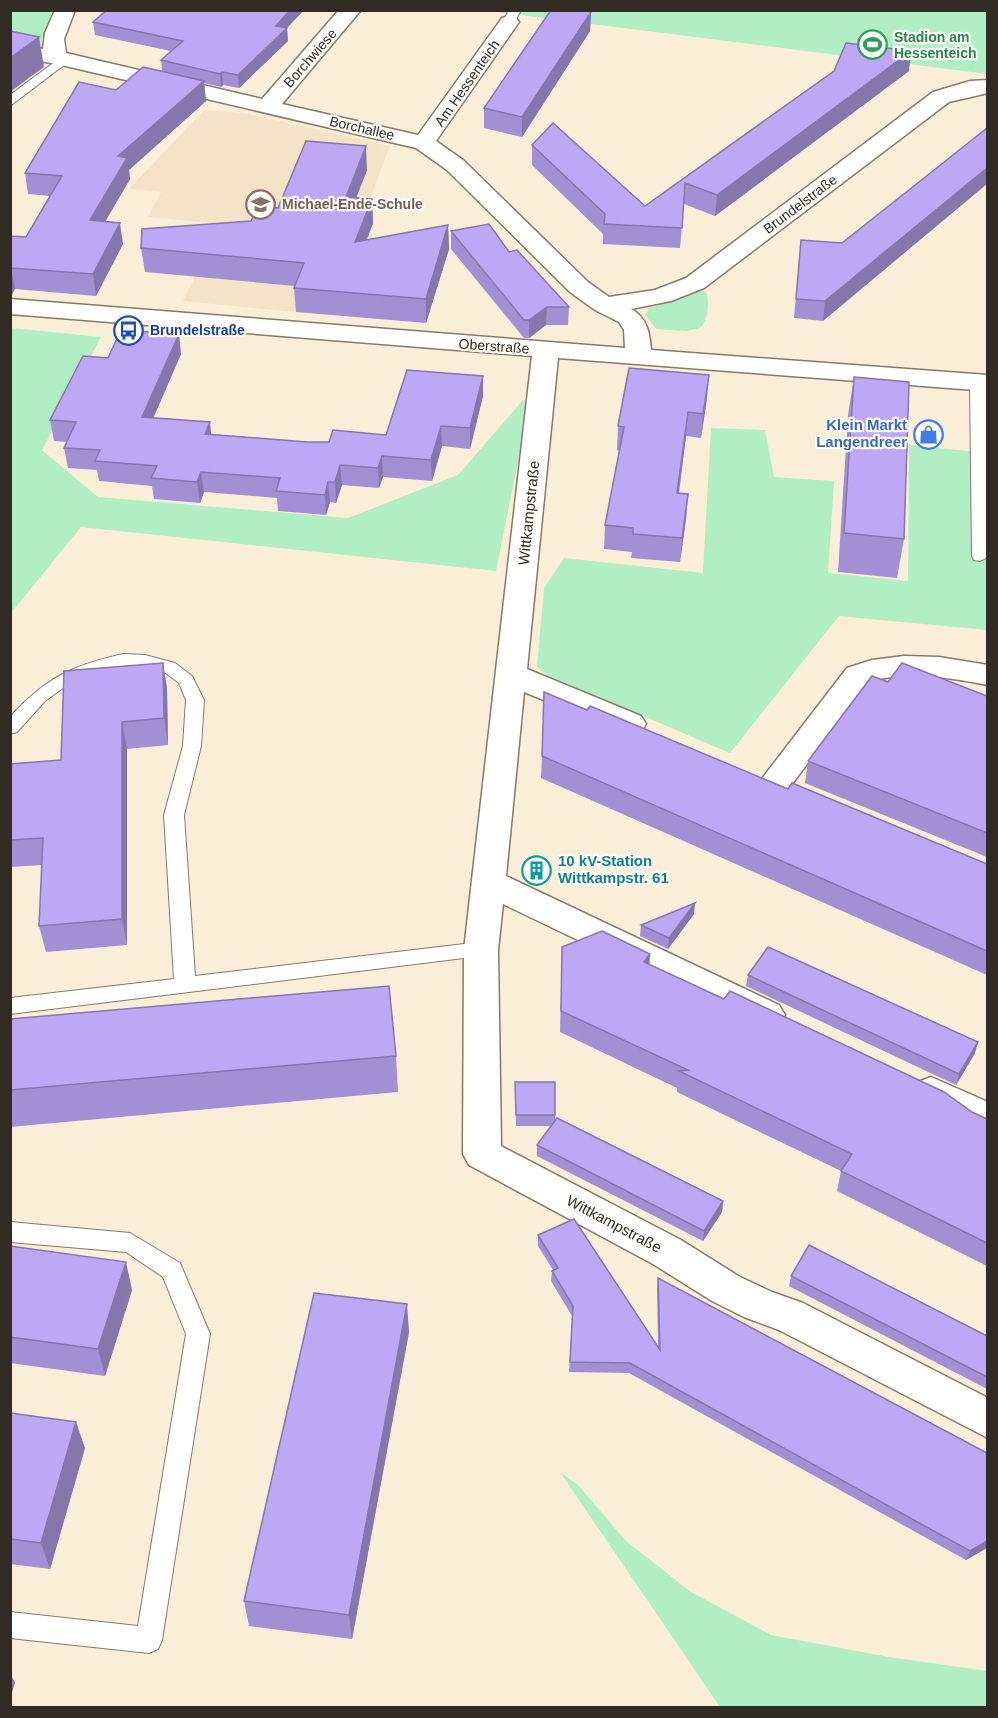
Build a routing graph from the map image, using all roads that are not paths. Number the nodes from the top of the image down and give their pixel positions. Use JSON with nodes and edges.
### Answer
{"nodes":[{"id":1,"x":65,"y":10,"type":"edge"},
{"id":2,"x":351,"y":10,"type":"edge"},
{"id":3,"x":513,"y":15,"type":"edge"},
{"id":4,"x":10,"y":50,"type":"edge"},
{"id":5,"x":60,"y":57,"type":"junction"},
{"id":6,"x":987,"y":86,"type":"edge"},
{"id":7,"x":10,"y":102,"type":"edge"},
{"id":8,"x":268,"y":106,"type":"junction"},
{"id":9,"x":424,"y":143,"type":"junction"},
{"id":10,"x":10,"y":306,"type":"edge"},
{"id":11,"x":595,"y":328,"type":"junction"},
{"id":12,"x":546,"y":350,"type":"junction"},
{"id":13,"x":638,"y":357,"type":"junction"},
{"id":14,"x":983,"y":383,"type":"edge"},
{"id":15,"x":980,"y":556,"type":"dead end"},
{"id":16,"x":512,"y":675,"type":"junction"},
{"id":17,"x":987,"y":675,"type":"edge"},
{"id":18,"x":11,"y":728,"type":"edge"},
{"id":19,"x":654,"y":734,"type":"edge"},
{"id":20,"x":805,"y":797,"type":"edge"},
{"id":21,"x":487,"y":882,"type":"junction"},
{"id":22,"x":481,"y":950,"type":"junction"},
{"id":23,"x":185,"y":985,"type":"junction"},
{"id":24,"x":10,"y":1006,"type":"edge"},
{"id":25,"x":791,"y":1027,"type":"edge"},
{"id":26,"x":898,"y":1077,"type":"edge"},
{"id":27,"x":987,"y":1119,"type":"edge"},
{"id":28,"x":10,"y":1232,"type":"edge"},
{"id":29,"x":987,"y":1419,"type":"edge"},
{"id":30,"x":10,"y":1625,"type":"edge"}],
"edges":[{"from":1,"to":5,"type":"street"},
{"from":2,"to":8,"type":"street","name":"Borchwiese"},
{"from":3,"to":9,"type":"street","name":"Am Hessenteich"},
{"from":4,"to":5,"type":"street","name":"Borchallee"},
{"from":5,"to":7,"type":"lane"},
{"from":5,"to":8,"type":"street","name":"Borchallee"},
{"from":6,"to":11,"type":"street","name":"Brundelstraße"},
{"from":8,"to":9,"type":"street","name":"Borchallee"},
{"from":9,"to":11,"type":"street","name":"Borchallee"},
{"from":10,"to":12,"type":"street","name":"Oberstraße"},
{"from":11,"to":12,"type":"street","name":"Oberstraße"},
{"from":11,"to":13,"type":"street","name":"Oberstraße"},
{"from":11,"to":13,"type":"street","name":"Borchallee"},
{"from":12,"to":16,"type":"street","name":"Wittkampstraße"},
{"from":13,"to":14,"type":"street","name":"Oberstraße"},
{"from":14,"to":15,"type":"lane","name":"Oberstraße"},
{"from":16,"to":19,"type":"street"},
{"from":16,"to":21,"type":"street","name":"Wittkampstraße"},
{"from":17,"to":20,"type":"street"},
{"from":18,"to":23,"type":"lane"},
{"from":21,"to":22,"type":"street","name":"Wittkampstraße"},
{"from":21,"to":25,"type":"street"},
{"from":22,"to":23,"type":"lane"},
{"from":22,"to":29,"type":"street","name":"Wittkampstraße"},
{"from":23,"to":24,"type":"lane"},
{"from":26,"to":27,"type":"street"},
{"from":28,"to":30,"type":"lane"}]}
